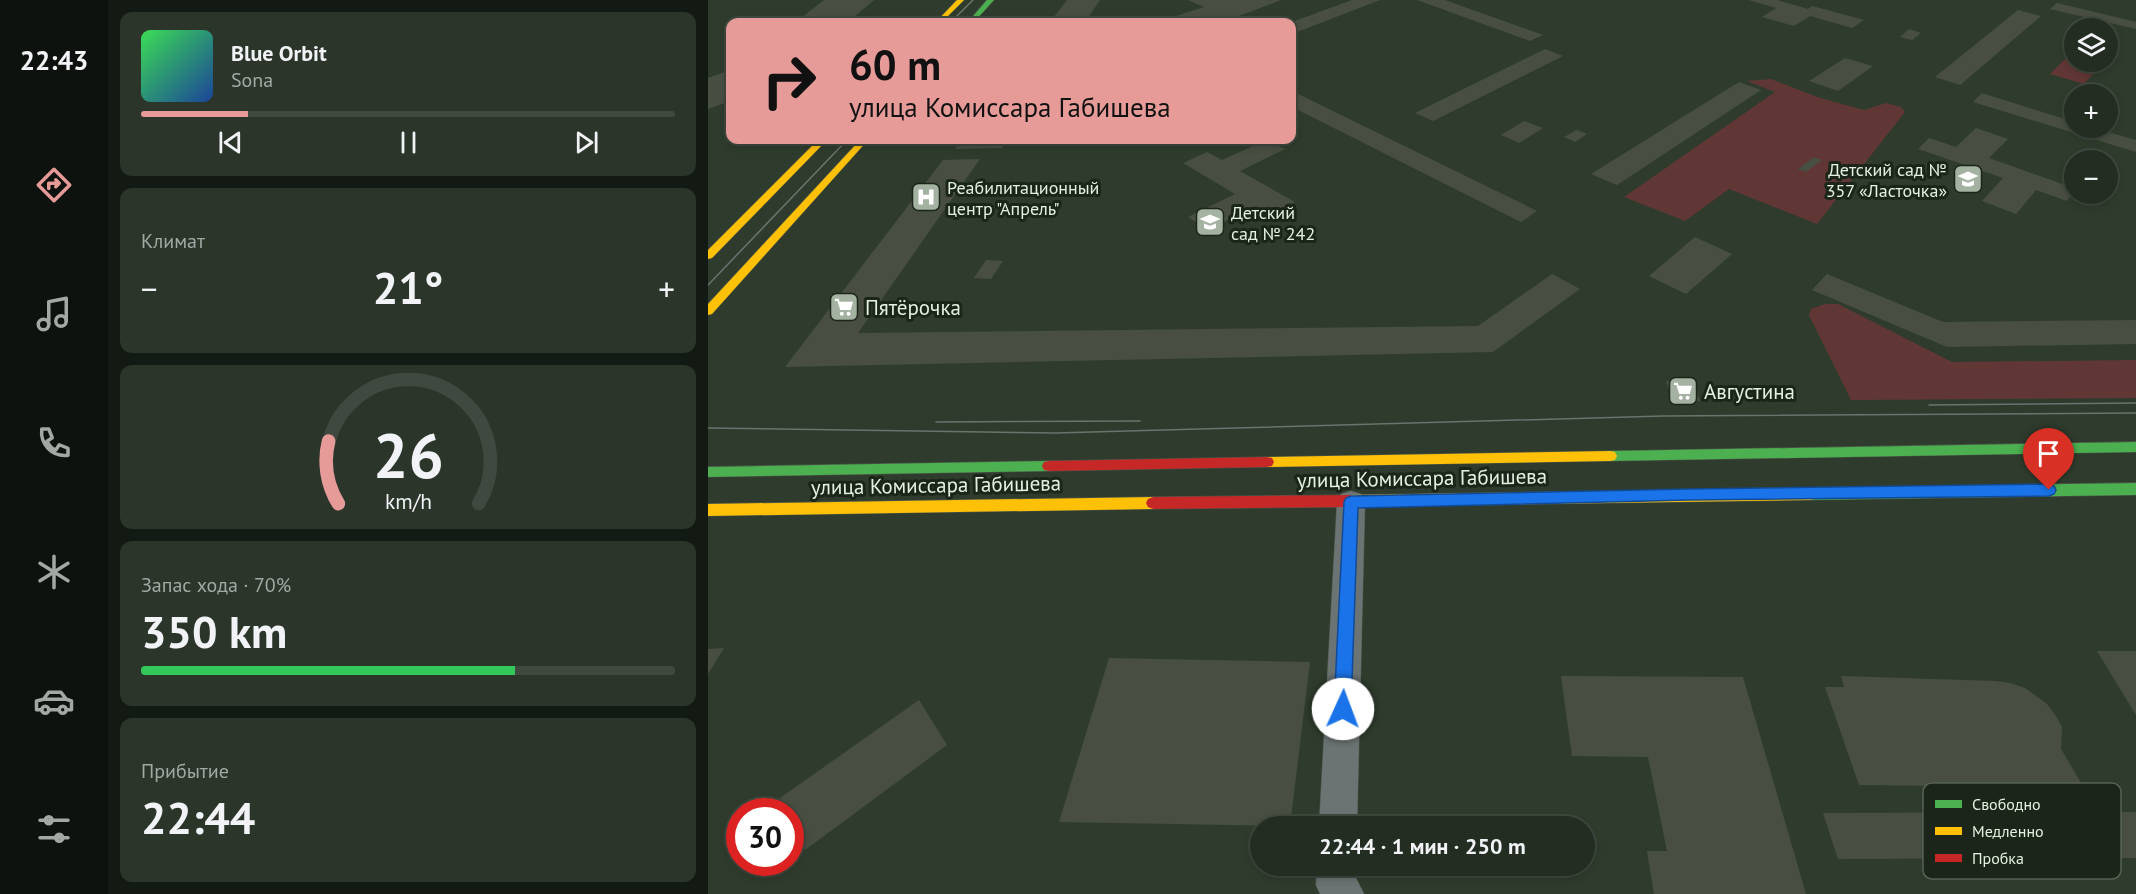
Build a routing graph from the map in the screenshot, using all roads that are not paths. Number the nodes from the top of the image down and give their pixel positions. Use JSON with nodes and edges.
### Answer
{"nodes":[{"id":1,"x":961,"y":0,"type":"edge"},
{"id":2,"x":992,"y":0,"type":"edge"},
{"id":3,"x":943,"y":18,"type":"edge"},
{"id":4,"x":975,"y":18,"type":"edge"},
{"id":5,"x":819,"y":144,"type":"edge"},
{"id":6,"x":860,"y":144,"type":"edge"},
{"id":7,"x":708,"y":256,"type":"edge"},
{"id":8,"x":708,"y":311,"type":"edge"},
{"id":9,"x":2136,"y":447,"type":"edge"},
{"id":10,"x":708,"y":472,"type":"edge"},
{"id":11,"x":2136,"y":489,"type":"edge"},
{"id":12,"x":1351,"y":502,"type":"junction"},
{"id":13,"x":708,"y":510,"type":"edge"},
{"id":14,"x":1338,"y":816,"type":"edge"},
{"id":15,"x":1336,"y":876,"type":"edge"},
{"id":16,"x":1344,"y":894,"type":"edge"}],
"edges":[{"from":1,"to":3,"type":"street"},
{"from":2,"to":4,"type":"street"},
{"from":5,"to":7,"type":"street"},
{"from":6,"to":8,"type":"street"},
{"from":9,"to":10,"type":"street","name":"улица Комиссара Габишева"},
{"from":11,"to":12,"type":"street","name":"улица Комиссара Габишева"},
{"from":12,"to":13,"type":"street","name":"улица Комиссара Габишева"},
{"from":12,"to":14,"type":"street"},
{"from":15,"to":16,"type":"street"}]}
